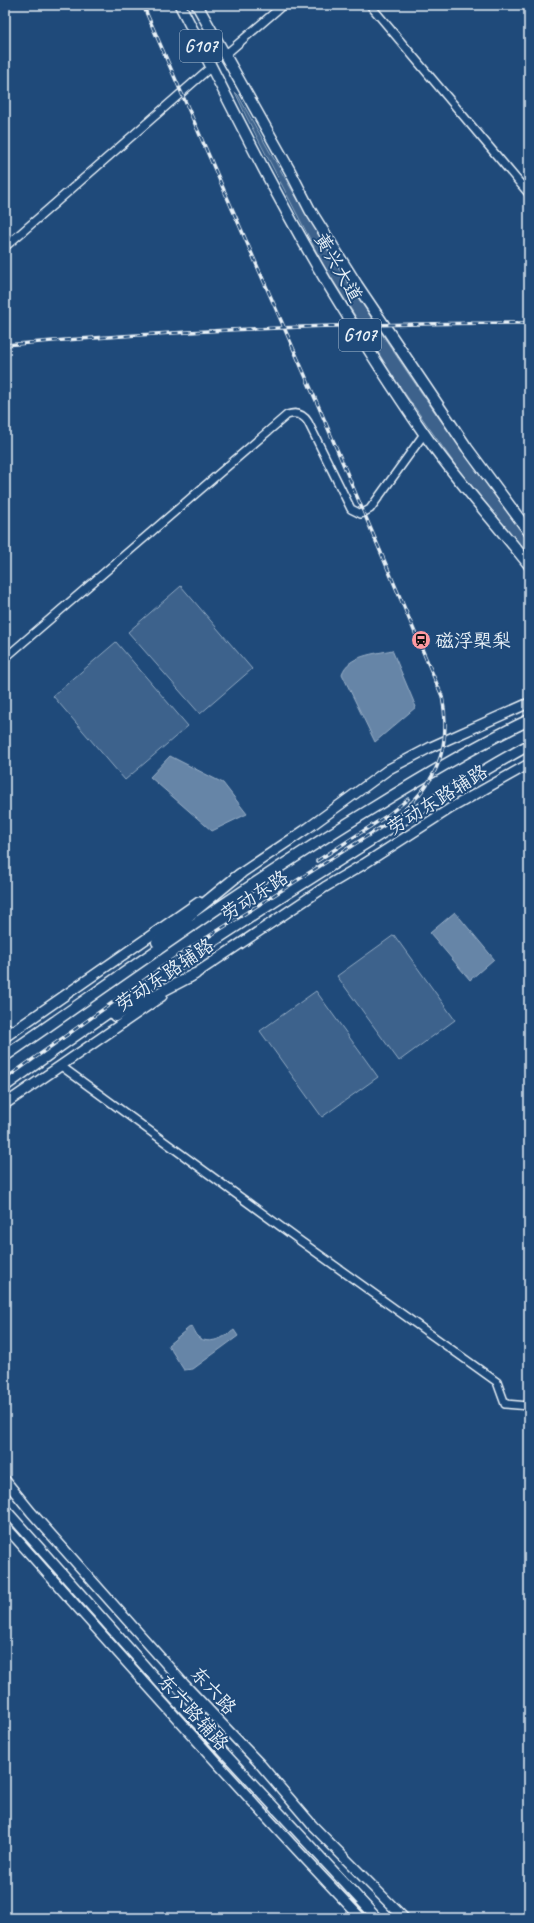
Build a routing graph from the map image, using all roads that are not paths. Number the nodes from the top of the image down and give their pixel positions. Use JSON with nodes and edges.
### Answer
{"nodes":[{"id":1,"x":180,"y":5,"type":"edge"},
{"id":2,"x":197,"y":5,"type":"edge"},
{"id":3,"x":283,"y":5,"type":"edge"},
{"id":4,"x":370,"y":5,"type":"edge"},
{"id":5,"x":224,"y":55,"type":"junction"},
{"id":6,"x":212,"y":67,"type":"junction"},
{"id":7,"x":529,"y":194,"type":"edge"},
{"id":8,"x":5,"y":247,"type":"edge"},
{"id":9,"x":424,"y":434,"type":"junction"},
{"id":10,"x":529,"y":532,"type":"edge"},
{"id":11,"x":529,"y":564,"type":"edge"},
{"id":12,"x":5,"y":658,"type":"edge"},
{"id":13,"x":529,"y":703,"type":"edge"},
{"id":14,"x":529,"y":720,"type":"edge"},
{"id":15,"x":529,"y":745,"type":"edge"},
{"id":16,"x":529,"y":764,"type":"edge"},
{"id":17,"x":240,"y":874,"type":"junction"},
{"id":18,"x":195,"y":974,"type":"junction"},
{"id":19,"x":76,"y":1006,"type":"junction"},
{"id":20,"x":5,"y":1026,"type":"edge"},
{"id":21,"x":14,"y":1031,"type":"junction"},
{"id":22,"x":5,"y":1037,"type":"edge"},
{"id":23,"x":5,"y":1056,"type":"edge"},
{"id":24,"x":33,"y":1065,"type":"junction"},
{"id":25,"x":61,"y":1066,"type":"junction"},
{"id":26,"x":5,"y":1086,"type":"edge"},
{"id":27,"x":5,"y":1104,"type":"edge"},
{"id":28,"x":529,"y":1406,"type":"edge"},
{"id":29,"x":5,"y":1480,"type":"edge"},
{"id":30,"x":5,"y":1509,"type":"edge"},
{"id":31,"x":5,"y":1526,"type":"edge"},
{"id":32,"x":71,"y":1583,"type":"junction"},
{"id":33,"x":75,"y":1605,"type":"junction"},
{"id":34,"x":308,"y":1861,"type":"junction"},
{"id":35,"x":331,"y":1870,"type":"junction"},
{"id":36,"x":361,"y":1918,"type":"edge"},
{"id":37,"x":377,"y":1918,"type":"edge"},
{"id":38,"x":404,"y":1918,"type":"edge"}],
"edges":[{"from":1,"to":6,"type":"highway","name":"黄兴大道","number":"G107"},
{"from":2,"to":5,"type":"highway","name":"黄兴大道","number":"G107"},
{"from":3,"to":5,"type":"street"},
{"from":4,"to":7,"type":"street"},
{"from":5,"to":10,"type":"highway","name":"黄兴大道","number":"G107"},
{"from":6,"to":8,"type":"street"},
{"from":6,"to":9,"type":"highway","name":"黄兴大道","number":"G107"},
{"from":9,"to":11,"type":"highway","name":"黄兴大道","number":"G107"},
{"from":9,"to":12,"type":"street"},
{"from":13,"to":17,"type":"main road"},
{"from":14,"to":19,"type":"highway","name":"劳动东路"},
{"from":15,"to":24,"type":"highway","name":"劳动东路"},
{"from":16,"to":18,"type":"main road","name":"劳动东路辅路"},
{"from":17,"to":19,"type":"highway"},
{"from":17,"to":21,"type":"main road"},
{"from":18,"to":24,"type":"highway"},
{"from":18,"to":25,"type":"main road","name":"劳动东路辅路"},
{"from":19,"to":23,"type":"highway","name":"劳动东路"},
{"from":20,"to":21,"type":"street"},
{"from":21,"to":22,"type":"main road"},
{"from":24,"to":26,"type":"highway","name":"劳动东路"},
{"from":25,"to":27,"type":"main road","name":"劳动东路辅路"},
{"from":25,"to":28,"type":"street"},
{"from":29,"to":38,"type":"main road","name":"东六路"},
{"from":30,"to":32,"type":"main road","name":"东六路"},
{"from":31,"to":33,"type":"main road","name":"东六路辅路"},
{"from":32,"to":33,"type":"main road"},
{"from":32,"to":35,"type":"main road","name":"东六路"},
{"from":33,"to":34,"type":"main road","name":"东六路辅路"},
{"from":34,"to":35,"type":"main road"},
{"from":34,"to":36,"type":"main road","name":"东六路辅路"},
{"from":35,"to":37,"type":"main road","name":"东六路"}]}
